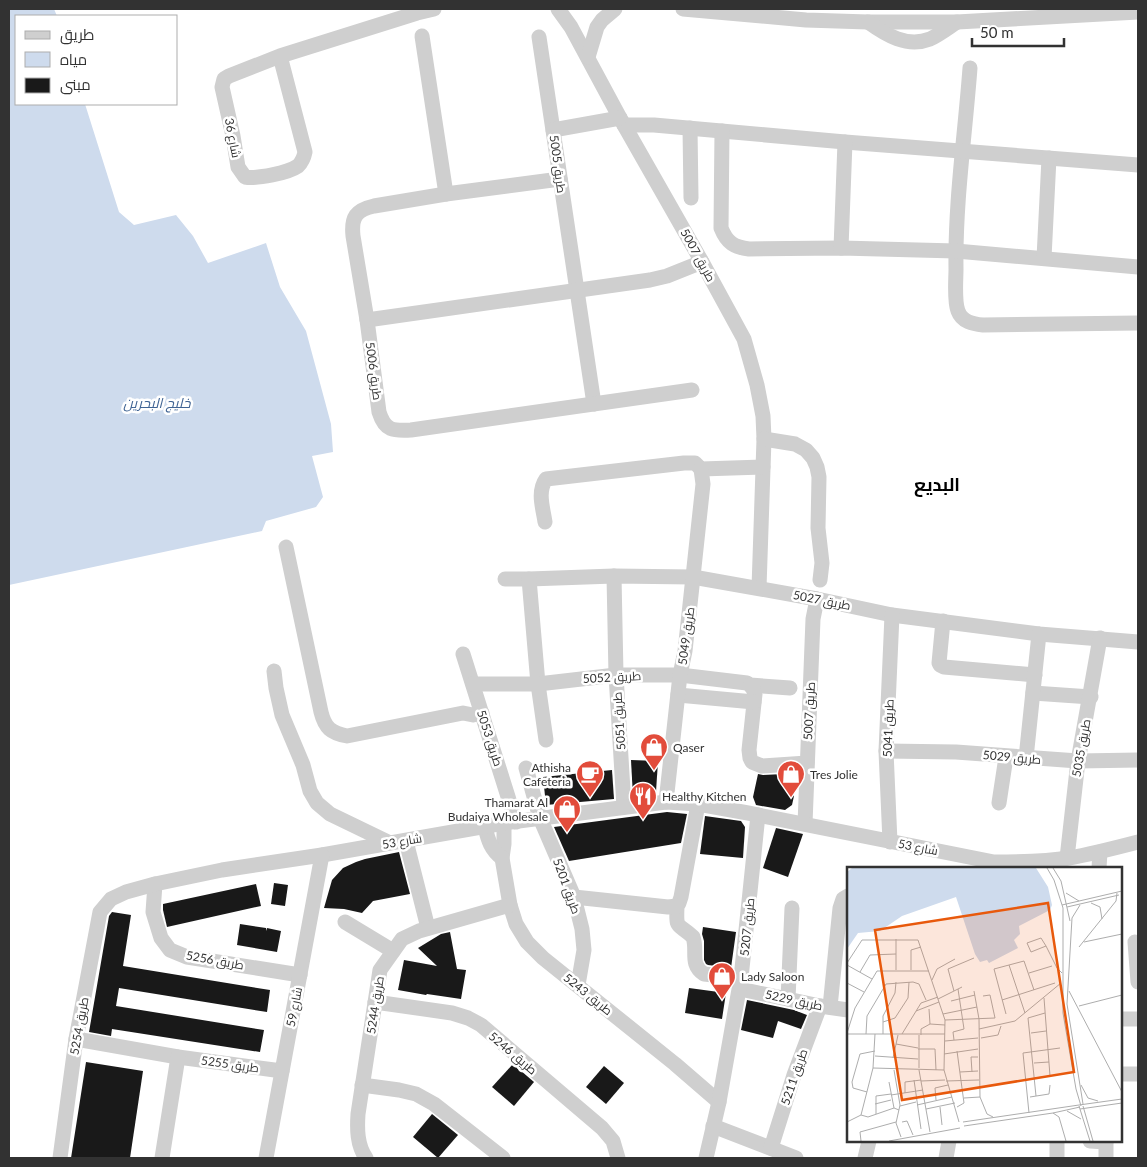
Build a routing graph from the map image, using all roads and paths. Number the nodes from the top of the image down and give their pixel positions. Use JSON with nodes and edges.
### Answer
{"nodes":[{"id":1,"x":434,"y":9,"type":"edge"},
{"id":2,"x":558,"y":9,"type":"edge"},
{"id":3,"x":615,"y":9,"type":"edge"},
{"id":4,"x":683,"y":9,"type":"edge"},
{"id":5,"x":418,"y":11,"type":"edge"},
{"id":6,"x":1138,"y":12,"type":"edge"},
{"id":7,"x":422,"y":36,"type":"dead end"},
{"id":8,"x":539,"y":37,"type":"dead end"},
{"id":9,"x":280,"y":56,"type":"junction"},
{"id":10,"x":588,"y":57,"type":"junction"},
{"id":11,"x":970,"y":68,"type":"dead end"},
{"id":12,"x":622,"y":121,"type":"junction"},
{"id":13,"x":690,"y":128,"type":"junction"},
{"id":14,"x":553,"y":130,"type":"junction"},
{"id":15,"x":722,"y":131,"type":"junction"},
{"id":16,"x":845,"y":142,"type":"junction"},
{"id":17,"x":962,"y":151,"type":"junction"},
{"id":18,"x":1049,"y":158,"type":"junction"},
{"id":19,"x":1138,"y":164,"type":"edge"},
{"id":20,"x":560,"y":179,"type":"junction"},
{"id":21,"x":446,"y":194,"type":"junction"},
{"id":22,"x":691,"y":198,"type":"dead end"},
{"id":23,"x":841,"y":248,"type":"junction"},
{"id":24,"x":956,"y":250,"type":"junction"},
{"id":25,"x":1044,"y":258,"type":"junction"},
{"id":26,"x":702,"y":262,"type":"junction"},
{"id":27,"x":1138,"y":266,"type":"edge"},
{"id":28,"x":577,"y":291,"type":"junction"},
{"id":29,"x":367,"y":320,"type":"junction"},
{"id":30,"x":1138,"y":323,"type":"edge"},
{"id":31,"x":692,"y":390,"type":"dead end"},
{"id":32,"x":594,"y":404,"type":"junction"},
{"id":33,"x":764,"y":439,"type":"junction"},
{"id":34,"x":763,"y":467,"type":"junction"},
{"id":35,"x":701,"y":470,"type":"junction"},
{"id":36,"x":545,"y":522,"type":"dead end"},
{"id":37,"x":286,"y":547,"type":"dead end"},
{"id":38,"x":614,"y":576,"type":"junction"},
{"id":39,"x":694,"y":577,"type":"junction"},
{"id":40,"x":505,"y":579,"type":"dead end"},
{"id":41,"x":529,"y":579,"type":"junction"},
{"id":42,"x":820,"y":580,"type":"dead end"},
{"id":43,"x":759,"y":588,"type":"junction"},
{"id":44,"x":817,"y":599,"type":"junction"},
{"id":45,"x":892,"y":615,"type":"junction"},
{"id":46,"x":943,"y":621,"type":"junction"},
{"id":47,"x":1038,"y":634,"type":"junction"},
{"id":48,"x":1100,"y":638,"type":"junction"},
{"id":49,"x":1138,"y":642,"type":"edge"},
{"id":50,"x":463,"y":654,"type":"dead end"},
{"id":51,"x":274,"y":671,"type":"dead end"},
{"id":52,"x":616,"y":675,"type":"junction"},
{"id":53,"x":680,"y":675,"type":"junction"},
{"id":54,"x":1035,"y":675,"type":"junction"},
{"id":55,"x":473,"y":684,"type":"junction"},
{"id":56,"x":538,"y":684,"type":"junction"},
{"id":57,"x":750,"y":685,"type":"junction"},
{"id":58,"x":790,"y":688,"type":"dead end"},
{"id":59,"x":1033,"y":693,"type":"junction"},
{"id":60,"x":678,"y":695,"type":"junction"},
{"id":61,"x":1090,"y":697,"type":"junction"},
{"id":62,"x":754,"y":702,"type":"junction"},
{"id":63,"x":481,"y":709,"type":"junction"},
{"id":64,"x":546,"y":740,"type":"dead end"},
{"id":65,"x":886,"y":751,"type":"junction"},
{"id":66,"x":1006,"y":756,"type":"junction"},
{"id":67,"x":1026,"y":758,"type":"junction"},
{"id":68,"x":1138,"y":760,"type":"edge"},
{"id":69,"x":1078,"y":762,"type":"junction"},
{"id":70,"x":807,"y":763,"type":"junction"},
{"id":71,"x":526,"y":768,"type":"dead end"},
{"id":72,"x":666,"y":802,"type":"junction"},
{"id":73,"x":999,"y":803,"type":"dead end"},
{"id":74,"x":698,"y":804,"type":"junction"},
{"id":75,"x":624,"y":807,"type":"junction"},
{"id":76,"x":758,"y":815,"type":"junction"},
{"id":77,"x":540,"y":818,"type":"junction"},
{"id":78,"x":510,"y":822,"type":"junction"},
{"id":79,"x":805,"y":824,"type":"junction"},
{"id":80,"x":485,"y":827,"type":"junction"},
{"id":81,"x":406,"y":841,"type":"junction"},
{"id":82,"x":890,"y":842,"type":"junction"},
{"id":83,"x":1138,"y":842,"type":"edge"},
{"id":84,"x":390,"y":843,"type":"junction"},
{"id":85,"x":1100,"y":852,"type":"junction"},
{"id":86,"x":322,"y":855,"type":"junction"},
{"id":87,"x":502,"y":858,"type":"junction"},
{"id":88,"x":1062,"y":862,"type":"edge"},
{"id":89,"x":994,"y":865,"type":"edge"},
{"id":90,"x":1100,"y":867,"type":"edge"},
{"id":91,"x":155,"y":884,"type":"junction"},
{"id":92,"x":574,"y":897,"type":"junction"},
{"id":93,"x":846,"y":898,"type":"edge"},
{"id":94,"x":111,"y":899,"type":"joint"},
{"id":95,"x":510,"y":905,"type":"junction"},
{"id":96,"x":676,"y":906,"type":"junction"},
{"id":97,"x":792,"y":908,"type":"dead end"},
{"id":98,"x":345,"y":922,"type":"dead end"},
{"id":99,"x":428,"y":928,"type":"junction"},
{"id":100,"x":1131,"y":942,"type":"edge"},
{"id":101,"x":394,"y":951,"type":"junction"},
{"id":102,"x":300,"y":975,"type":"junction"},
{"id":103,"x":1138,"y":982,"type":"edge"},
{"id":104,"x":740,"y":983,"type":"junction"},
{"id":105,"x":578,"y":985,"type":"junction"},
{"id":106,"x":788,"y":999,"type":"junction"},
{"id":107,"x":375,"y":1002,"type":"junction"},
{"id":108,"x":825,"y":1006,"type":"junction"},
{"id":109,"x":847,"y":1010,"type":"edge"},
{"id":110,"x":1138,"y":1019,"type":"edge"},
{"id":111,"x":1122,"y":1020,"type":"edge"},
{"id":112,"x":76,"y":1039,"type":"junction"},
{"id":113,"x":178,"y":1057,"type":"junction"},
{"id":114,"x":282,"y":1071,"type":"junction"},
{"id":115,"x":1122,"y":1074,"type":"edge"},
{"id":116,"x":1138,"y":1074,"type":"edge"},
{"id":117,"x":362,"y":1085,"type":"junction"},
{"id":118,"x":718,"y":1102,"type":"junction"},
{"id":119,"x":713,"y":1126,"type":"junction"},
{"id":120,"x":869,"y":1142,"type":"edge"},
{"id":121,"x":949,"y":1142,"type":"edge"},
{"id":122,"x":1057,"y":1142,"type":"edge"},
{"id":123,"x":1106,"y":1142,"type":"edge"},
{"id":124,"x":771,"y":1148,"type":"junction"},
{"id":125,"x":60,"y":1158,"type":"edge"},
{"id":126,"x":162,"y":1158,"type":"edge"},
{"id":127,"x":266,"y":1158,"type":"edge"},
{"id":128,"x":366,"y":1158,"type":"edge"},
{"id":129,"x":502,"y":1158,"type":"edge"},
{"id":130,"x":618,"y":1158,"type":"edge"},
{"id":131,"x":706,"y":1158,"type":"edge"},
{"id":132,"x":796,"y":1158,"type":"edge"},
{"id":133,"x":866,"y":1158,"type":"edge"},
{"id":134,"x":946,"y":1158,"type":"edge"},
{"id":135,"x":1057,"y":1158,"type":"edge"},
{"id":136,"x":1106,"y":1158,"type":"edge"}],
"edges":[{"from":1,"to":5,"type":"street","name":"شارع 36"},
{"from":2,"to":10,"type":"street","name":"طريق 5007"},
{"from":3,"to":10,"type":"street"},
{"from":4,"to":6,"type":"street"},
{"from":5,"to":9,"type":"street","name":"شارع 36"},
{"from":7,"to":21,"type":"street"},
{"from":8,"to":14,"type":"street","name":"طريق 5005"},
{"from":9,"to":9,"type":"street","name":"شارع 36"},
{"from":10,"to":12,"type":"street","name":"طريق 5007"},
{"from":11,"to":17,"type":"street"},
{"from":12,"to":13,"type":"street"},
{"from":12,"to":14,"type":"street"},
{"from":12,"to":26,"type":"street","name":"طريق 5007"},
{"from":13,"to":15,"type":"street"},
{"from":13,"to":22,"type":"street"},
{"from":14,"to":20,"type":"street","name":"طريق 5005"},
{"from":15,"to":16,"type":"street"},
{"from":15,"to":23,"type":"street"},
{"from":16,"to":17,"type":"street"},
{"from":16,"to":23,"type":"street"},
{"from":17,"to":18,"type":"street"},
{"from":17,"to":24,"type":"street"},
{"from":18,"to":19,"type":"street"},
{"from":18,"to":25,"type":"street"},
{"from":20,"to":21,"type":"street","name":"طريق 5006"},
{"from":20,"to":28,"type":"street","name":"طريق 5005"},
{"from":21,"to":29,"type":"street","name":"طريق 5006"},
{"from":23,"to":24,"type":"street"},
{"from":24,"to":25,"type":"street"},
{"from":24,"to":30,"type":"street"},
{"from":25,"to":27,"type":"street"},
{"from":26,"to":28,"type":"street"},
{"from":26,"to":33,"type":"street","name":"طريق 5007"},
{"from":28,"to":29,"type":"street"},
{"from":28,"to":32,"type":"street","name":"طريق 5005"},
{"from":29,"to":32,"type":"street","name":"طريق 5006"},
{"from":31,"to":32,"type":"street","name":"طريق 5006"},
{"from":33,"to":34,"type":"street","name":"طريق 5007"},
{"from":33,"to":42,"type":"street"},
{"from":34,"to":35,"type":"street"},
{"from":34,"to":43,"type":"street","name":"طريق 5007"},
{"from":35,"to":36,"type":"street"},
{"from":35,"to":39,"type":"street","name":"طريق 5049"},
{"from":37,"to":63,"type":"street"},
{"from":38,"to":39,"type":"street","name":"طريق 5027"},
{"from":38,"to":41,"type":"street","name":"طريق 5027"},
{"from":38,"to":52,"type":"street","name":"طريق 5051"},
{"from":39,"to":43,"type":"street","name":"طريق 5027"},
{"from":39,"to":53,"type":"street","name":"طريق 5049"},
{"from":40,"to":41,"type":"street","name":"طريق 5027"},
{"from":41,"to":56,"type":"street"},
{"from":43,"to":44,"type":"street","name":"طريق 5027"},
{"from":44,"to":45,"type":"street","name":"طريق 5027"},
{"from":44,"to":70,"type":"street","name":"طريق 5007"},
{"from":45,"to":46,"type":"street","name":"طريق 5027"},
{"from":45,"to":65,"type":"street","name":"طريق 5041"},
{"from":46,"to":47,"type":"street","name":"طريق 5027"},
{"from":46,"to":54,"type":"street"},
{"from":47,"to":48,"type":"street","name":"طريق 5027"},
{"from":47,"to":54,"type":"street"},
{"from":48,"to":49,"type":"street","name":"طريق 5027"},
{"from":48,"to":61,"type":"street","name":"طريق 5035"},
{"from":50,"to":55,"type":"street","name":"طريق 5053"},
{"from":51,"to":84,"type":"street"},
{"from":52,"to":53,"type":"street","name":"طريق 5052"},
{"from":52,"to":56,"type":"street","name":"طريق 5052"},
{"from":52,"to":75,"type":"street","name":"طريق 5051"},
{"from":53,"to":57,"type":"street","name":"طريق 5052"},
{"from":53,"to":60,"type":"street","name":"طريق 5049"},
{"from":54,"to":59,"type":"street"},
{"from":55,"to":56,"type":"street","name":"طريق 5052"},
{"from":55,"to":63,"type":"street","name":"طريق 5053"},
{"from":56,"to":64,"type":"street"},
{"from":57,"to":58,"type":"street","name":"طريق 5052"},
{"from":57,"to":62,"type":"street"},
{"from":59,"to":61,"type":"street"},
{"from":59,"to":67,"type":"street"},
{"from":60,"to":62,"type":"street"},
{"from":60,"to":72,"type":"street","name":"طريق 5049"},
{"from":61,"to":69,"type":"street","name":"طريق 5035"},
{"from":62,"to":70,"type":"street"},
{"from":63,"to":78,"type":"street","name":"طريق 5053"},
{"from":65,"to":66,"type":"street","name":"طريق 5029"},
{"from":65,"to":82,"type":"street","name":"طريق 5041"},
{"from":66,"to":67,"type":"street","name":"طريق 5029"},
{"from":66,"to":73,"type":"street"},
{"from":67,"to":69,"type":"street","name":"طريق 5029"},
{"from":68,"to":69,"type":"street","name":"طريق 5029"},
{"from":69,"to":88,"type":"street","name":"طريق 5035"},
{"from":70,"to":79,"type":"street","name":"طريق 5007"},
{"from":71,"to":77,"type":"street","name":"طريق 5201"},
{"from":72,"to":74,"type":"street","name":"شارع 53"},
{"from":72,"to":75,"type":"street","name":"شارع 53"},
{"from":74,"to":76,"type":"street","name":"شارع 53"},
{"from":74,"to":96,"type":"street"},
{"from":75,"to":77,"type":"street","name":"شارع 53"},
{"from":76,"to":79,"type":"street","name":"شارع 53"},
{"from":76,"to":104,"type":"street","name":"طريق 5207"},
{"from":77,"to":78,"type":"street","name":"شارع 53"},
{"from":77,"to":92,"type":"street","name":"طريق 5201"},
{"from":78,"to":80,"type":"street","name":"شارع 53"},
{"from":78,"to":87,"type":"street","name":"طريق 5243"},
{"from":79,"to":82,"type":"street","name":"شارع 53"},
{"from":80,"to":81,"type":"street","name":"شارع 53"},
{"from":80,"to":87,"type":"street","name":"طريق 5243"},
{"from":81,"to":84,"type":"street","name":"شارع 53"},
{"from":81,"to":99,"type":"street"},
{"from":82,"to":89,"type":"street","name":"شارع 53"},
{"from":83,"to":85,"type":"street","name":"شارع 53"},
{"from":84,"to":86,"type":"street","name":"شارع 53"},
{"from":85,"to":88,"type":"street","name":"شارع 53"},
{"from":85,"to":90,"type":"street"},
{"from":86,"to":91,"type":"street","name":"شارع 53"},
{"from":86,"to":102,"type":"street","name":"شارع 59"},
{"from":87,"to":95,"type":"street","name":"طريق 5243"},
{"from":88,"to":89,"type":"street","name":"شارع 53"},
{"from":91,"to":94,"type":"street","name":"شارع 53"},
{"from":91,"to":102,"type":"street","name":"طريق 5256"},
{"from":92,"to":96,"type":"street"},
{"from":92,"to":105,"type":"street","name":"طريق 5201"},
{"from":93,"to":108,"type":"street","name":"طريق 5211"},
{"from":94,"to":112,"type":"street","name":"طريق 5254"},
{"from":95,"to":99,"type":"street","name":"طريق 5244"},
{"from":95,"to":105,"type":"street","name":"طريق 5243"},
{"from":96,"to":104,"type":"street","name":"طريق 5229"},
{"from":97,"to":106,"type":"street"},
{"from":98,"to":101,"type":"street"},
{"from":99,"to":101,"type":"street","name":"طريق 5244"},
{"from":100,"to":103,"type":"street"},
{"from":101,"to":107,"type":"street","name":"طريق 5244"},
{"from":102,"to":114,"type":"street","name":"شارع 59"},
{"from":104,"to":106,"type":"street","name":"طريق 5229"},
{"from":104,"to":118,"type":"street","name":"طريق 5207"},
{"from":105,"to":118,"type":"street","name":"طريق 5243"},
{"from":106,"to":108,"type":"street","name":"طريق 5229"},
{"from":107,"to":117,"type":"street","name":"طريق 5244"},
{"from":107,"to":130,"type":"street","name":"طريق 5246"},
{"from":108,"to":109,"type":"street","name":"طريق 5229"},
{"from":108,"to":124,"type":"street","name":"طريق 5211"},
{"from":110,"to":111,"type":"street"},
{"from":112,"to":113,"type":"street","name":"طريق 5255"},
{"from":112,"to":125,"type":"street","name":"طريق 5254"},
{"from":113,"to":114,"type":"street","name":"طريق 5255"},
{"from":113,"to":126,"type":"street"},
{"from":114,"to":127,"type":"street","name":"شارع 59"},
{"from":115,"to":116,"type":"street"},
{"from":117,"to":128,"type":"street","name":"طريق 5244"},
{"from":117,"to":129,"type":"street"},
{"from":118,"to":119,"type":"street","name":"طريق 5207"},
{"from":119,"to":124,"type":"street"},
{"from":119,"to":131,"type":"street","name":"طريق 5207"},
{"from":120,"to":133,"type":"street"},
{"from":121,"to":134,"type":"street"},
{"from":122,"to":135,"type":"street"},
{"from":123,"to":136,"type":"street"},
{"from":124,"to":132,"type":"street"}]}
